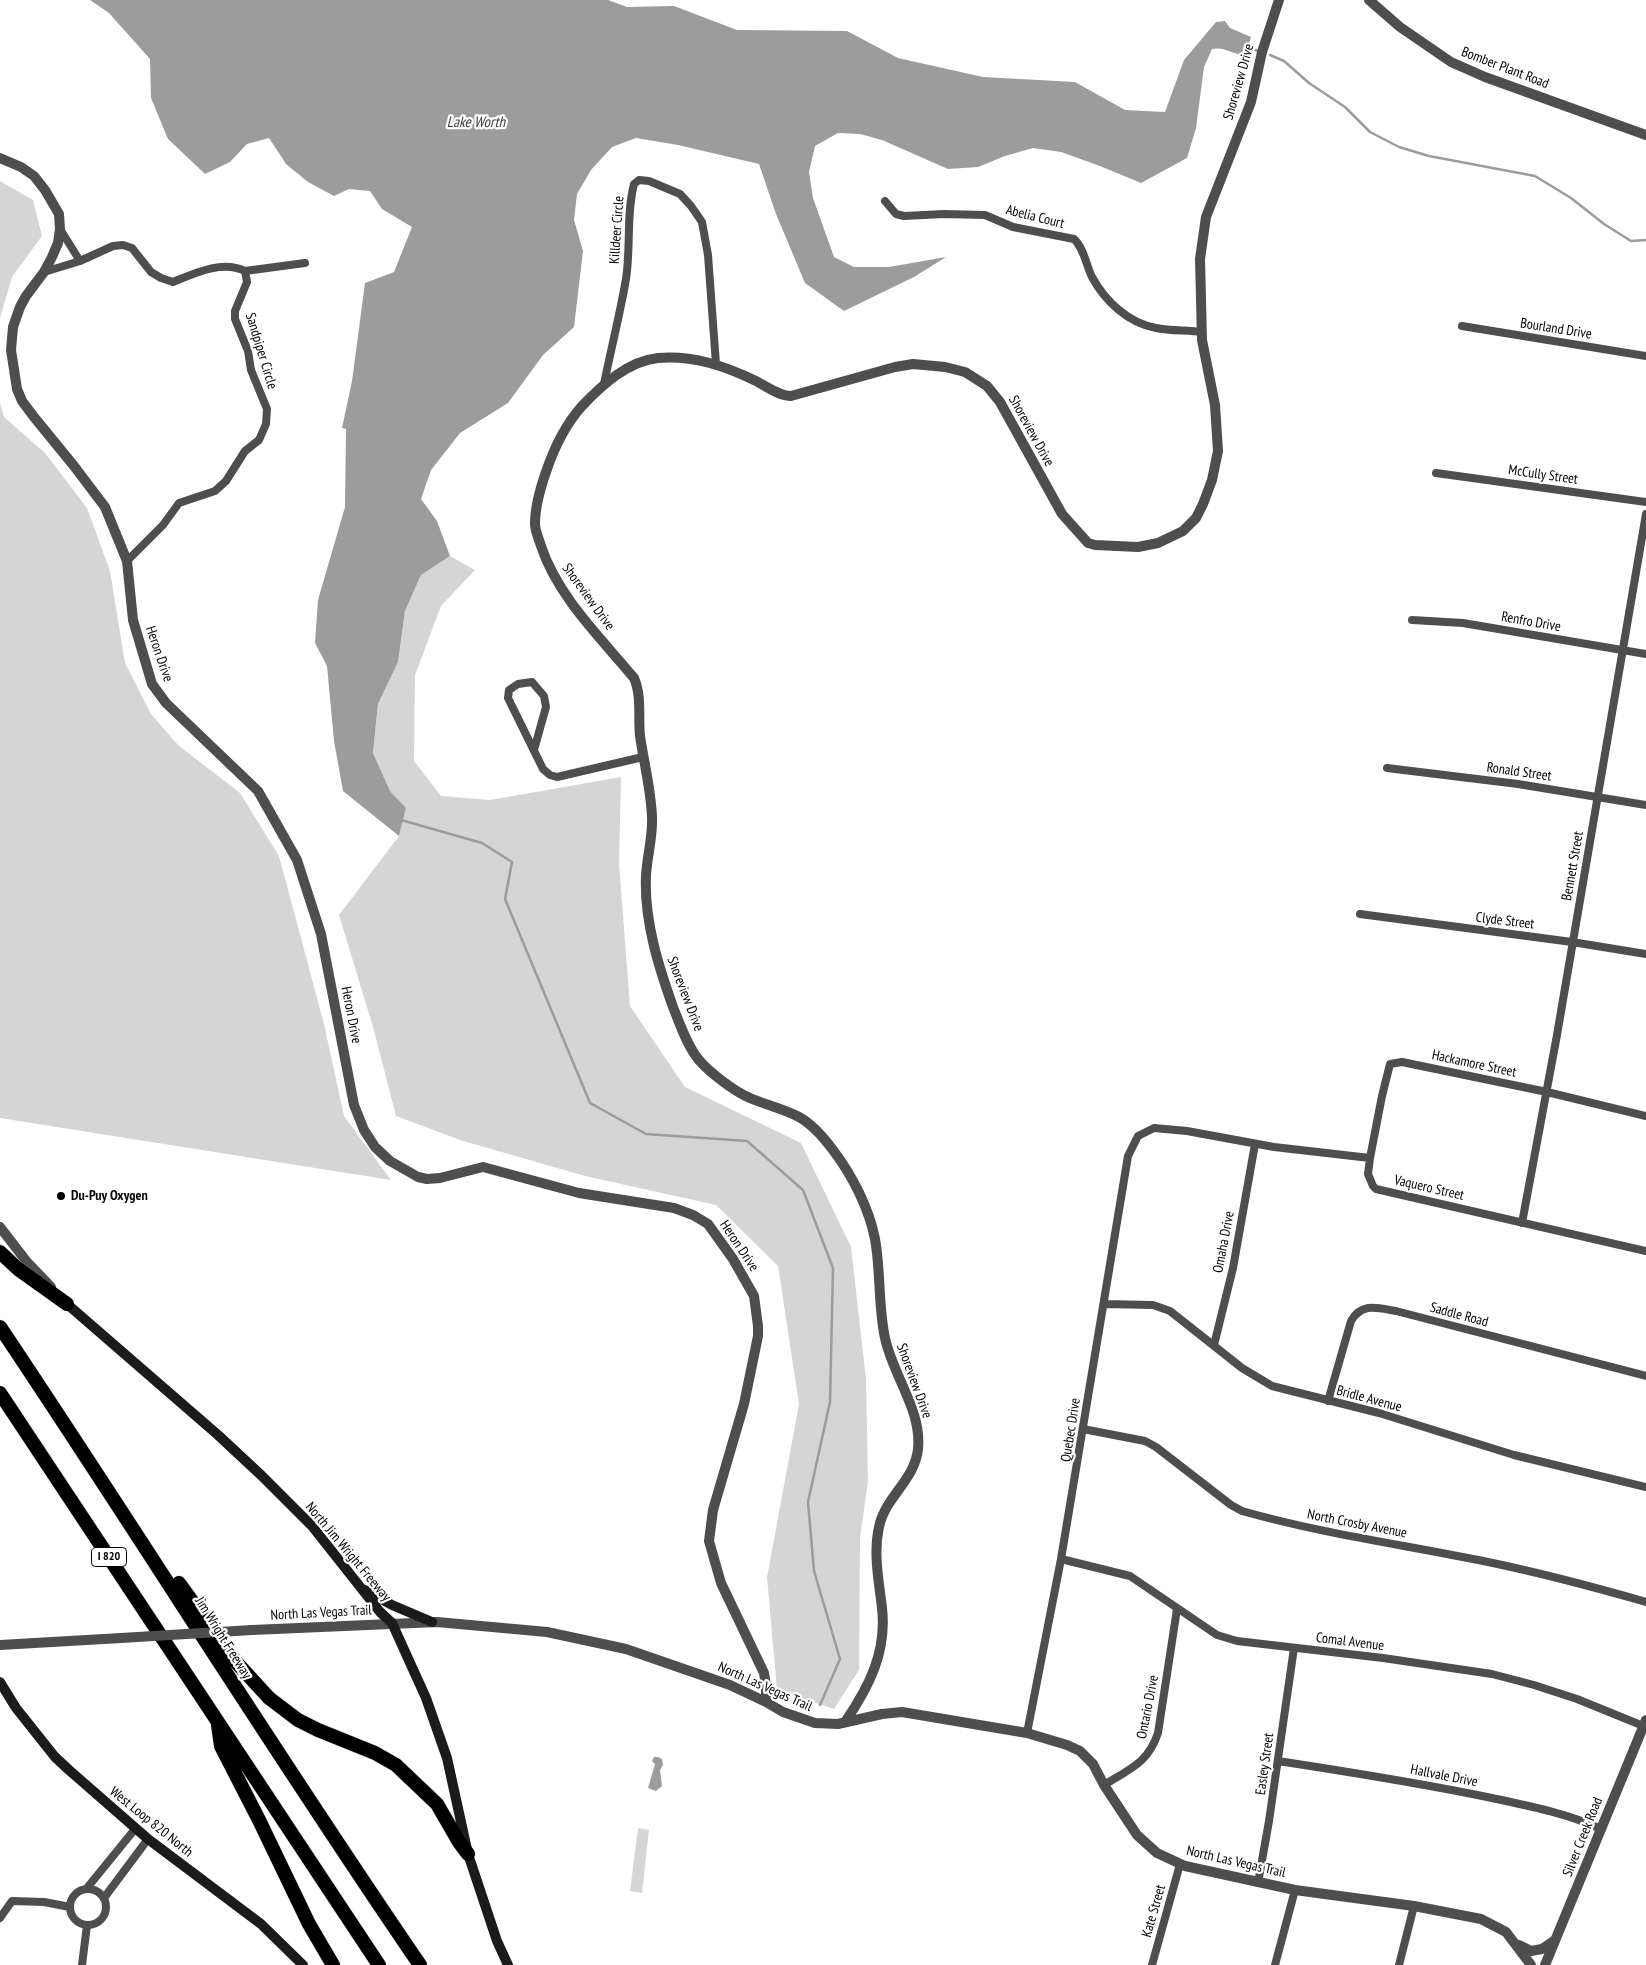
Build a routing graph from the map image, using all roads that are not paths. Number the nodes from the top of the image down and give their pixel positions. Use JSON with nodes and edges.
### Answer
{"nodes":[{"id":1,"x":1279,"y":0,"type":"edge"},
{"id":2,"x":1369,"y":0,"type":"edge"},
{"id":3,"x":1646,"y":135,"type":"edge"},
{"id":4,"x":0,"y":158,"type":"edge"},
{"id":5,"x":884,"y":202,"type":"dead end"},
{"id":6,"x":60,"y":229,"type":"junction"},
{"id":7,"x":80,"y":261,"type":"junction"},
{"id":8,"x":306,"y":263,"type":"dead end"},
{"id":9,"x":245,"y":271,"type":"junction"},
{"id":10,"x":44,"y":272,"type":"junction"},
{"id":11,"x":1462,"y":326,"type":"dead end"},
{"id":12,"x":1202,"y":332,"type":"junction"},
{"id":13,"x":1646,"y":356,"type":"edge"},
{"id":14,"x":716,"y":364,"type":"junction"},
{"id":15,"x":604,"y":384,"type":"junction"},
{"id":16,"x":1436,"y":474,"type":"dead end"},
{"id":17,"x":1646,"y":502,"type":"edge"},
{"id":18,"x":1646,"y":514,"type":"edge"},
{"id":19,"x":127,"y":561,"type":"junction"},
{"id":20,"x":1412,"y":620,"type":"dead end"},
{"id":21,"x":1624,"y":650,"type":"junction"},
{"id":22,"x":1646,"y":654,"type":"edge"},
{"id":23,"x":534,"y":750,"type":"junction"},
{"id":24,"x":643,"y":757,"type":"junction"},
{"id":25,"x":1387,"y":768,"type":"dead end"},
{"id":26,"x":1598,"y":796,"type":"junction"},
{"id":27,"x":1646,"y":805,"type":"edge"},
{"id":28,"x":1360,"y":914,"type":"dead end"},
{"id":29,"x":1572,"y":942,"type":"junction"},
{"id":30,"x":1646,"y":954,"type":"edge"},
{"id":31,"x":1547,"y":1092,"type":"junction"},
{"id":32,"x":1646,"y":1116,"type":"edge"},
{"id":33,"x":1255,"y":1144,"type":"junction"},
{"id":34,"x":1370,"y":1158,"type":"junction"},
{"id":35,"x":1522,"y":1223,"type":"junction"},
{"id":36,"x":0,"y":1228,"type":"edge"},
{"id":37,"x":1646,"y":1251,"type":"edge"},
{"id":38,"x":0,"y":1252,"type":"edge"},
{"id":39,"x":67,"y":1304,"type":"junction"},
{"id":40,"x":1104,"y":1304,"type":"junction"},
{"id":41,"x":0,"y":1327,"type":"edge"},
{"id":42,"x":1214,"y":1345,"type":"junction"},
{"id":43,"x":1646,"y":1376,"type":"edge"},
{"id":44,"x":0,"y":1393,"type":"edge"},
{"id":45,"x":1328,"y":1401,"type":"junction"},
{"id":46,"x":1084,"y":1429,"type":"junction"},
{"id":47,"x":1646,"y":1487,"type":"edge"},
{"id":48,"x":1062,"y":1559,"type":"junction"},
{"id":49,"x":161,"y":1569,"type":"junction"},
{"id":50,"x":362,"y":1588,"type":"junction"},
{"id":51,"x":1646,"y":1602,"type":"edge"},
{"id":52,"x":1177,"y":1609,"type":"junction"},
{"id":53,"x":432,"y":1622,"type":"junction"},
{"id":54,"x":392,"y":1623,"type":"junction"},
{"id":55,"x":0,"y":1645,"type":"edge"},
{"id":56,"x":1294,"y":1648,"type":"junction"},
{"id":57,"x":0,"y":1682,"type":"edge"},
{"id":58,"x":766,"y":1702,"type":"junction"},
{"id":59,"x":218,"y":1722,"type":"junction"},
{"id":60,"x":845,"y":1722,"type":"junction"},
{"id":61,"x":1645,"y":1724,"type":"edge"},
{"id":62,"x":1027,"y":1733,"type":"junction"},
{"id":63,"x":1278,"y":1762,"type":"junction"},
{"id":64,"x":1104,"y":1785,"type":"junction"},
{"id":65,"x":135,"y":1829,"type":"junction"},
{"id":66,"x":1601,"y":1829,"type":"junction"},
{"id":67,"x":148,"y":1840,"type":"junction"},
{"id":68,"x":468,"y":1854,"type":"junction"},
{"id":69,"x":1180,"y":1864,"type":"junction"},
{"id":70,"x":1258,"y":1883,"type":"junction"},
{"id":71,"x":87,"y":1888,"type":"junction"},
{"id":72,"x":1295,"y":1890,"type":"junction"},
{"id":73,"x":104,"y":1898,"type":"junction"},
{"id":74,"x":1414,"y":1906,"type":"junction"},
{"id":75,"x":70,"y":1907,"type":"junction"},
{"id":76,"x":0,"y":1918,"type":"edge"},
{"id":77,"x":87,"y":1925,"type":"junction"},
{"id":78,"x":1556,"y":1939,"type":"junction"},
{"id":79,"x":1516,"y":1943,"type":"junction"},
{"id":80,"x":82,"y":1965,"type":"edge"},
{"id":81,"x":303,"y":1965,"type":"edge"},
{"id":82,"x":333,"y":1965,"type":"edge"},
{"id":83,"x":380,"y":1965,"type":"edge"},
{"id":84,"x":420,"y":1965,"type":"edge"},
{"id":85,"x":508,"y":1965,"type":"edge"},
{"id":86,"x":1152,"y":1965,"type":"edge"},
{"id":87,"x":1275,"y":1965,"type":"edge"},
{"id":88,"x":1398,"y":1965,"type":"edge"},
{"id":89,"x":1531,"y":1965,"type":"edge"},
{"id":90,"x":1545,"y":1965,"type":"edge"}],
"edges":[{"from":1,"to":12,"type":"street","name":"Shoreview Drive"},
{"from":2,"to":3,"type":"street","name":"Bomber Plant Road"},
{"from":4,"to":6,"type":"street"},
{"from":5,"to":12,"type":"street","name":"Abelia Court"},
{"from":6,"to":7,"type":"street"},
{"from":6,"to":10,"type":"street","name":"Heron Drive"},
{"from":7,"to":9,"type":"street"},
{"from":7,"to":10,"type":"street"},
{"from":8,"to":9,"type":"street"},
{"from":9,"to":19,"type":"street","name":"Sandpiper Circle"},
{"from":10,"to":19,"type":"street","name":"Heron Drive"},
{"from":11,"to":13,"type":"street","name":"Bourland Drive"},
{"from":12,"to":14,"type":"street","name":"Shoreview Drive"},
{"from":14,"to":15,"type":"street","name":"Shoreview Drive"},
{"from":14,"to":15,"type":"street","name":"Killdeer Circle"},
{"from":15,"to":24,"type":"street","name":"Shoreview Drive"},
{"from":16,"to":17,"type":"street","name":"McCully Street"},
{"from":18,"to":21,"type":"street","name":"Bennett Street"},
{"from":19,"to":58,"type":"street","name":"Heron Drive"},
{"from":20,"to":21,"type":"street","name":"Renfro Drive"},
{"from":21,"to":22,"type":"street","name":"Renfro Drive"},
{"from":21,"to":26,"type":"street","name":"Bennett Street"},
{"from":23,"to":23,"type":"street"},
{"from":23,"to":24,"type":"street"},
{"from":24,"to":60,"type":"street","name":"Shoreview Drive"},
{"from":25,"to":26,"type":"street","name":"Ronald Street"},
{"from":26,"to":27,"type":"street","name":"Ronald Street"},
{"from":26,"to":29,"type":"street","name":"Bennett Street"},
{"from":28,"to":29,"type":"street","name":"Clyde Street"},
{"from":29,"to":30,"type":"street","name":"Clyde Street"},
{"from":29,"to":31,"type":"street","name":"Bennett Street"},
{"from":31,"to":32,"type":"street","name":"Hackamore Street"},
{"from":31,"to":34,"type":"street","name":"Hackamore Street"},
{"from":31,"to":35,"type":"street","name":"Bennett Street"},
{"from":33,"to":34,"type":"street"},
{"from":33,"to":40,"type":"street","name":"Quebec Drive"},
{"from":33,"to":42,"type":"street","name":"Omaha Drive"},
{"from":34,"to":35,"type":"street","name":"Vaquero Street"},
{"from":35,"to":37,"type":"street","name":"Vaquero Street"},
{"from":36,"to":39,"type":"street","name":"North Jim Wright Freeway"},
{"from":38,"to":39,"type":"highway"},
{"from":39,"to":50,"type":"main road","name":"North Jim Wright Freeway"},
{"from":40,"to":42,"type":"street","name":"Bridle Avenue"},
{"from":40,"to":46,"type":"street","name":"Quebec Drive"},
{"from":41,"to":49,"type":"highway","name":"Jim Wright Freeway","number":"I 820"},
{"from":42,"to":45,"type":"street","name":"Bridle Avenue"},
{"from":43,"to":45,"type":"street","name":"Saddle Road"},
{"from":44,"to":59,"type":"highway","number":"I 820"},
{"from":45,"to":47,"type":"street","name":"Bridle Avenue"},
{"from":46,"to":48,"type":"street","name":"Quebec Drive"},
{"from":46,"to":51,"type":"street","name":"North Crosby Avenue"},
{"from":48,"to":52,"type":"street","name":"Comal Avenue"},
{"from":48,"to":62,"type":"street","name":"Quebec Drive"},
{"from":49,"to":68,"type":"highway"},
{"from":49,"to":84,"type":"highway","name":"Jim Wright Freeway","number":"I 820"},
{"from":50,"to":53,"type":"main road"},
{"from":50,"to":54,"type":"main road","name":"North Jim Wright Freeway"},
{"from":52,"to":56,"type":"street","name":"Comal Avenue"},
{"from":52,"to":64,"type":"street","name":"Ontario Drive"},
{"from":53,"to":54,"type":"street","name":"North Las Vegas Trail"},
{"from":53,"to":58,"type":"street","name":"North Las Vegas Trail"},
{"from":54,"to":55,"type":"street","name":"North Las Vegas Trail","bridge":true},
{"from":54,"to":68,"type":"main road","name":"North Jim Wright Freeway"},
{"from":56,"to":61,"type":"street","name":"Comal Avenue"},
{"from":56,"to":63,"type":"street","name":"Easley Street"},
{"from":57,"to":65,"type":"main road","name":"West Loop 820 North"},
{"from":58,"to":60,"type":"street","name":"North Las Vegas Trail"},
{"from":59,"to":82,"type":"highway"},
{"from":59,"to":83,"type":"highway","number":"I 820"},
{"from":60,"to":62,"type":"street","name":"North Las Vegas Trail"},
{"from":61,"to":66,"type":"street","name":"Silver Creek Road"},
{"from":62,"to":64,"type":"street","name":"North Las Vegas Trail"},
{"from":63,"to":66,"type":"street","name":"Hallvale Drive"},
{"from":63,"to":70,"type":"street","name":"Easley Street"},
{"from":64,"to":69,"type":"street","name":"North Las Vegas Trail"},
{"from":65,"to":67,"type":"main road","name":"West Loop 820 North"},
{"from":65,"to":71,"type":"street"},
{"from":66,"to":78,"type":"street","name":"Silver Creek Road"},
{"from":67,"to":73,"type":"street"},
{"from":67,"to":81,"type":"main road","name":"West Loop 820 North"},
{"from":68,"to":85,"type":"main road","name":"North Jim Wright Freeway"},
{"from":69,"to":70,"type":"street","name":"North Las Vegas Trail"},
{"from":69,"to":86,"type":"street","name":"Kate Street"},
{"from":70,"to":72,"type":"street","name":"North Las Vegas Trail"},
{"from":71,"to":73,"type":"street"},
{"from":71,"to":75,"type":"street"},
{"from":72,"to":74,"type":"street","name":"North Las Vegas Trail"},
{"from":72,"to":87,"type":"street"},
{"from":73,"to":77,"type":"street"},
{"from":74,"to":79,"type":"street","name":"North Las Vegas Trail"},
{"from":74,"to":88,"type":"street"},
{"from":75,"to":76,"type":"street"},
{"from":75,"to":77,"type":"street"},
{"from":77,"to":80,"type":"street"},
{"from":78,"to":79,"type":"street"},
{"from":78,"to":90,"type":"street","name":"Silver Creek Road"},
{"from":79,"to":89,"type":"street","name":"North Las Vegas Trail"}]}
